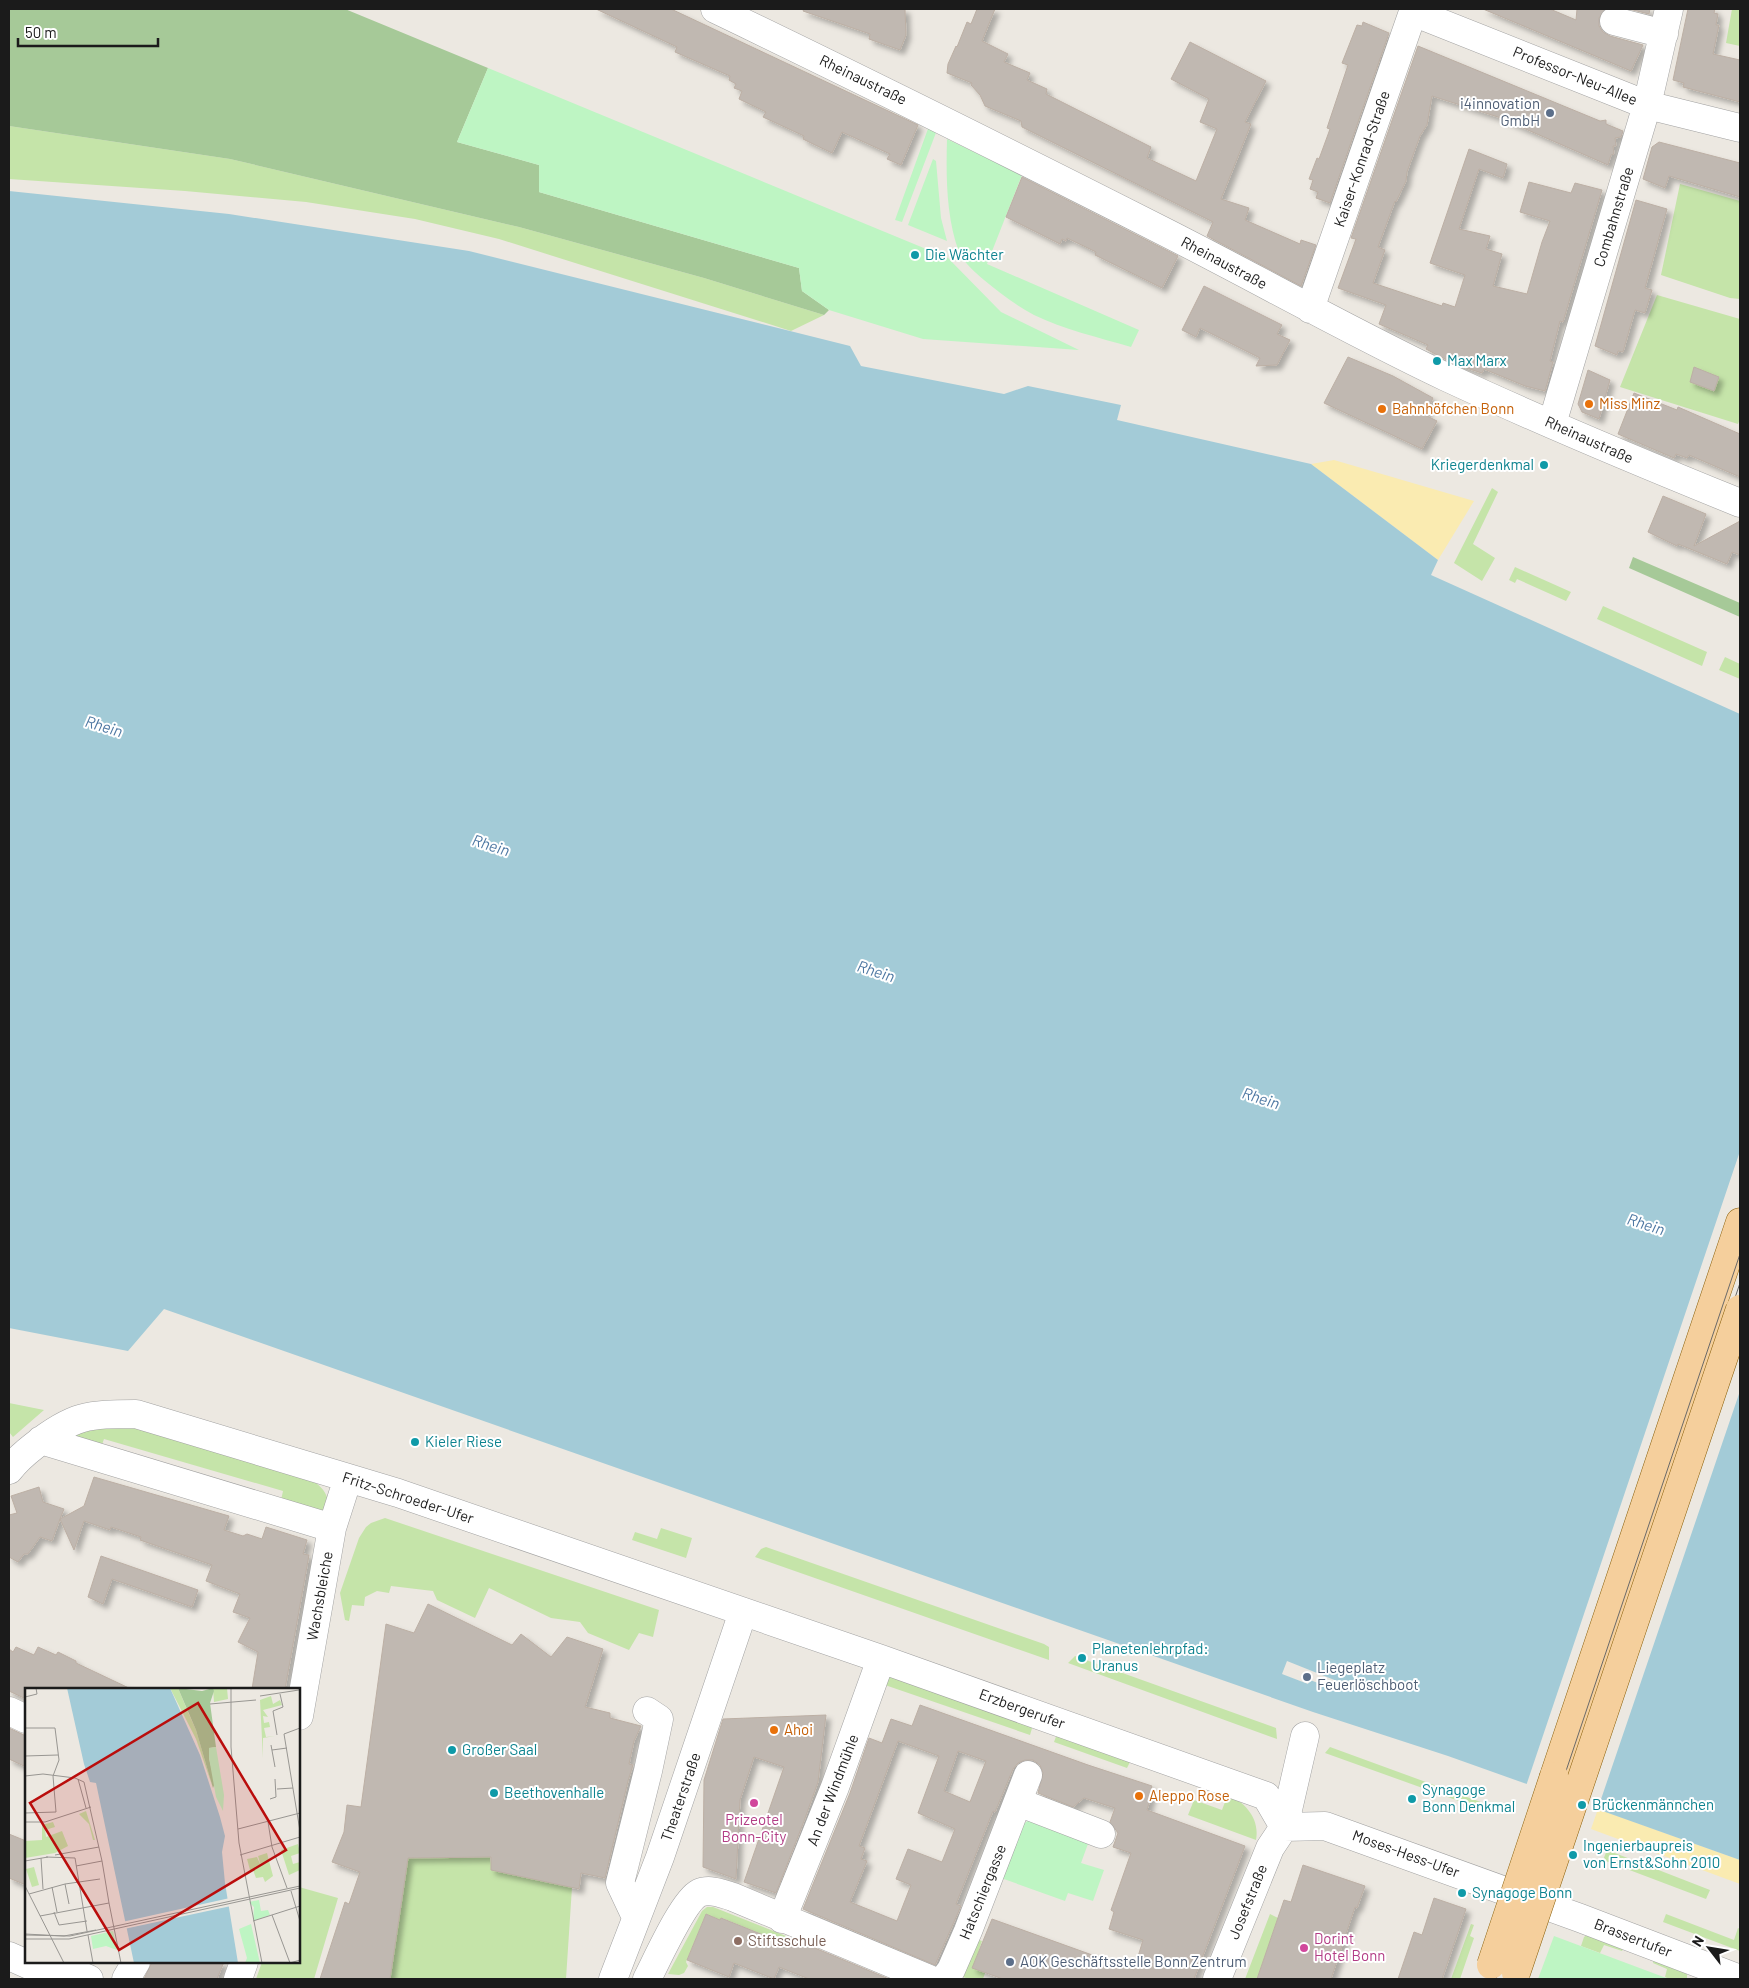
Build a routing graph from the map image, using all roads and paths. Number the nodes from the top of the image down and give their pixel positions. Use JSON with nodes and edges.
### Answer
{"nodes":[{"id":1,"x":716,"y":9,"type":"edge"},
{"id":2,"x":1414,"y":10,"type":"edge"},
{"id":3,"x":1614,"y":21,"type":"dead end"},
{"id":4,"x":1667,"y":21,"type":"edge"},
{"id":5,"x":1647,"y":105,"type":"junction"},
{"id":6,"x":1740,"y":128,"type":"edge"},
{"id":7,"x":1310,"y":309,"type":"junction"},
{"id":8,"x":1552,"y":424,"type":"junction"},
{"id":9,"x":1740,"y":503,"type":"edge"},
{"id":10,"x":1740,"y":1222,"type":"edge"},
{"id":11,"x":1740,"y":1310,"type":"edge"},
{"id":12,"x":41,"y":1440,"type":"junction"},
{"id":13,"x":9,"y":1470,"type":"edge"},
{"id":14,"x":348,"y":1478,"type":"junction"},
{"id":15,"x":332,"y":1528,"type":"junction"},
{"id":16,"x":743,"y":1612,"type":"junction"},
{"id":17,"x":881,"y":1659,"type":"junction"},
{"id":18,"x":300,"y":1710,"type":"edge"},
{"id":19,"x":9,"y":1711,"type":"edge"},
{"id":20,"x":647,"y":1711,"type":"dead end"},
{"id":21,"x":25,"y":1719,"type":"edge"},
{"id":22,"x":1305,"y":1736,"type":"dead end"},
{"id":23,"x":1028,"y":1775,"type":"dead end"},
{"id":24,"x":1018,"y":1802,"type":"junction"},
{"id":25,"x":1284,"y":1827,"type":"junction"},
{"id":26,"x":1101,"y":1834,"type":"dead end"},
{"id":27,"x":1525,"y":1898,"type":"joint"},
{"id":28,"x":636,"y":1918,"type":"junction"},
{"id":29,"x":782,"y":1919,"type":"junction"},
{"id":30,"x":9,"y":1956,"type":"edge"},
{"id":31,"x":135,"y":1963,"type":"edge"},
{"id":32,"x":244,"y":1963,"type":"edge"},
{"id":33,"x":1502,"y":1974,"type":"edge"},
{"id":34,"x":89,"y":1979,"type":"edge"},
{"id":35,"x":126,"y":1979,"type":"edge"},
{"id":36,"x":238,"y":1979,"type":"edge"},
{"id":37,"x":613,"y":1979,"type":"edge"},
{"id":38,"x":647,"y":1979,"type":"edge"},
{"id":39,"x":929,"y":1979,"type":"edge"},
{"id":40,"x":944,"y":1979,"type":"edge"},
{"id":41,"x":1217,"y":1979,"type":"edge"},
{"id":42,"x":1740,"y":1979,"type":"edge"}],
"edges":[{"from":1,"to":7,"type":"street","name":"Rheinaustraße"},
{"from":2,"to":5,"type":"street","name":"Professor-Neu-Allee"},
{"from":2,"to":7,"type":"street","name":"Kaiser-Konrad-Straße"},
{"from":3,"to":4,"type":"street"},
{"from":4,"to":5,"type":"street","name":"Combahnstraße"},
{"from":5,"to":6,"type":"street","name":"Professor-Neu-Allee"},
{"from":5,"to":8,"type":"street","name":"Combahnstraße"},
{"from":7,"to":8,"type":"street","name":"Rheinaustraße"},
{"from":8,"to":9,"type":"street","name":"Rheinaustraße"},
{"from":10,"to":33,"type":"main road","bridge":true},
{"from":11,"to":33,"type":"main road","bridge":true},
{"from":12,"to":13,"type":"street","name":"Fritz-Schroeder-Ufer"},
{"from":12,"to":14,"type":"street","name":"Fritz-Schroeder-Ufer"},
{"from":12,"to":15,"type":"street"},
{"from":14,"to":15,"type":"street","name":"Wachsbleiche"},
{"from":14,"to":16,"type":"street","name":"Fritz-Schroeder-Ufer"},
{"from":15,"to":18,"type":"street","name":"Wachsbleiche"},
{"from":16,"to":17,"type":"street","name":"Erzbergerufer"},
{"from":16,"to":28,"type":"street","name":"Theaterstraße"},
{"from":17,"to":25,"type":"street","name":"Erzbergerufer"},
{"from":17,"to":29,"type":"street","name":"An der Windmühle"},
{"from":19,"to":21,"type":"street"},
{"from":20,"to":28,"type":"street"},
{"from":22,"to":25,"type":"street"},
{"from":23,"to":24,"type":"street","name":"Hatschiergasse"},
{"from":24,"to":26,"type":"street"},
{"from":24,"to":40,"type":"street","name":"Hatschiergasse"},
{"from":25,"to":27,"type":"street","name":"Moses-Hess-Ufer"},
{"from":25,"to":41,"type":"street","name":"Josefstraße"},
{"from":27,"to":42,"type":"street","name":"Brassertufer"},
{"from":28,"to":37,"type":"street","name":"Theaterstraße"},
{"from":29,"to":38,"type":"street"},
{"from":29,"to":39,"type":"street"},
{"from":30,"to":34,"type":"street"},
{"from":31,"to":35,"type":"street"},
{"from":32,"to":36,"type":"street"}]}
